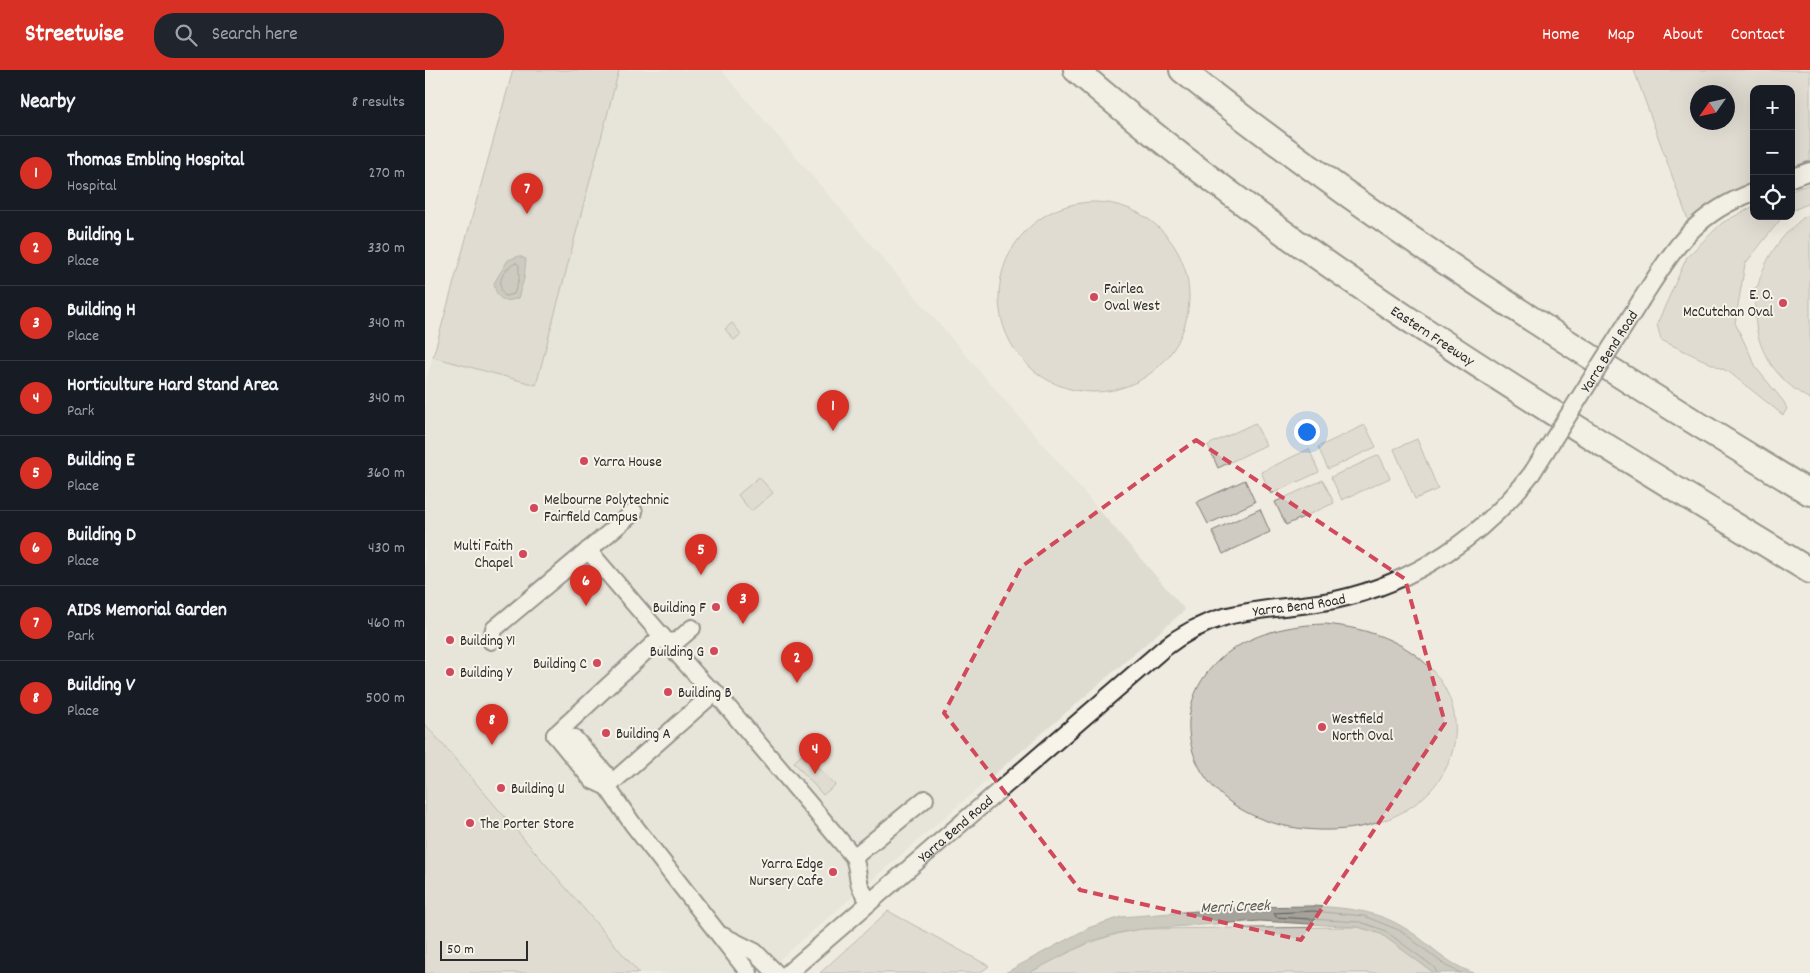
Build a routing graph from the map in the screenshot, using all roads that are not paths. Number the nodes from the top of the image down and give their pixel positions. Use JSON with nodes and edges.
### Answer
{"nodes":[{"id":1,"x":1076,"y":70,"type":"edge"},
{"id":2,"x":1182,"y":70,"type":"edge"},
{"id":3,"x":1810,"y":172,"type":"edge"},
{"id":4,"x":1795,"y":177,"type":"edge"},
{"id":5,"x":1750,"y":193,"type":"edge"},
{"id":6,"x":1810,"y":492,"type":"edge"},
{"id":7,"x":634,"y":512,"type":"dead end"},
{"id":8,"x":588,"y":550,"type":"junction"},
{"id":9,"x":1810,"y":571,"type":"edge"},
{"id":10,"x":692,"y":628,"type":"dead end"},
{"id":11,"x":664,"y":639,"type":"junction"},
{"id":12,"x":491,"y":641,"type":"dead end"},
{"id":13,"x":715,"y":692,"type":"junction"},
{"id":14,"x":607,"y":787,"type":"junction"},
{"id":15,"x":925,"y":799,"type":"dead end"},
{"id":16,"x":854,"y":857,"type":"junction"},
{"id":17,"x":870,"y":902,"type":"junction"},
{"id":18,"x":719,"y":934,"type":"junction"},
{"id":19,"x":749,"y":973,"type":"edge"},
{"id":20,"x":776,"y":973,"type":"edge"},
{"id":21,"x":788,"y":973,"type":"edge"}],
"edges":[{"from":1,"to":9,"type":"highway","name":"Eastern Freeway"},
{"from":2,"to":6,"type":"highway"},
{"from":3,"to":4,"type":"street"},
{"from":5,"to":17,"type":"street","name":"Yarra Bend Road","bridge":true},
{"from":7,"to":8,"type":"street"},
{"from":8,"to":11,"type":"street"},
{"from":8,"to":12,"type":"street"},
{"from":10,"to":11,"type":"street"},
{"from":11,"to":13,"type":"street"},
{"from":11,"to":14,"type":"street"},
{"from":13,"to":14,"type":"street"},
{"from":13,"to":16,"type":"street"},
{"from":14,"to":18,"type":"street"},
{"from":15,"to":16,"type":"street"},
{"from":16,"to":17,"type":"street"},
{"from":17,"to":21,"type":"street","name":"Yarra Bend Road"},
{"from":18,"to":19,"type":"street"},
{"from":18,"to":20,"type":"street"}]}
